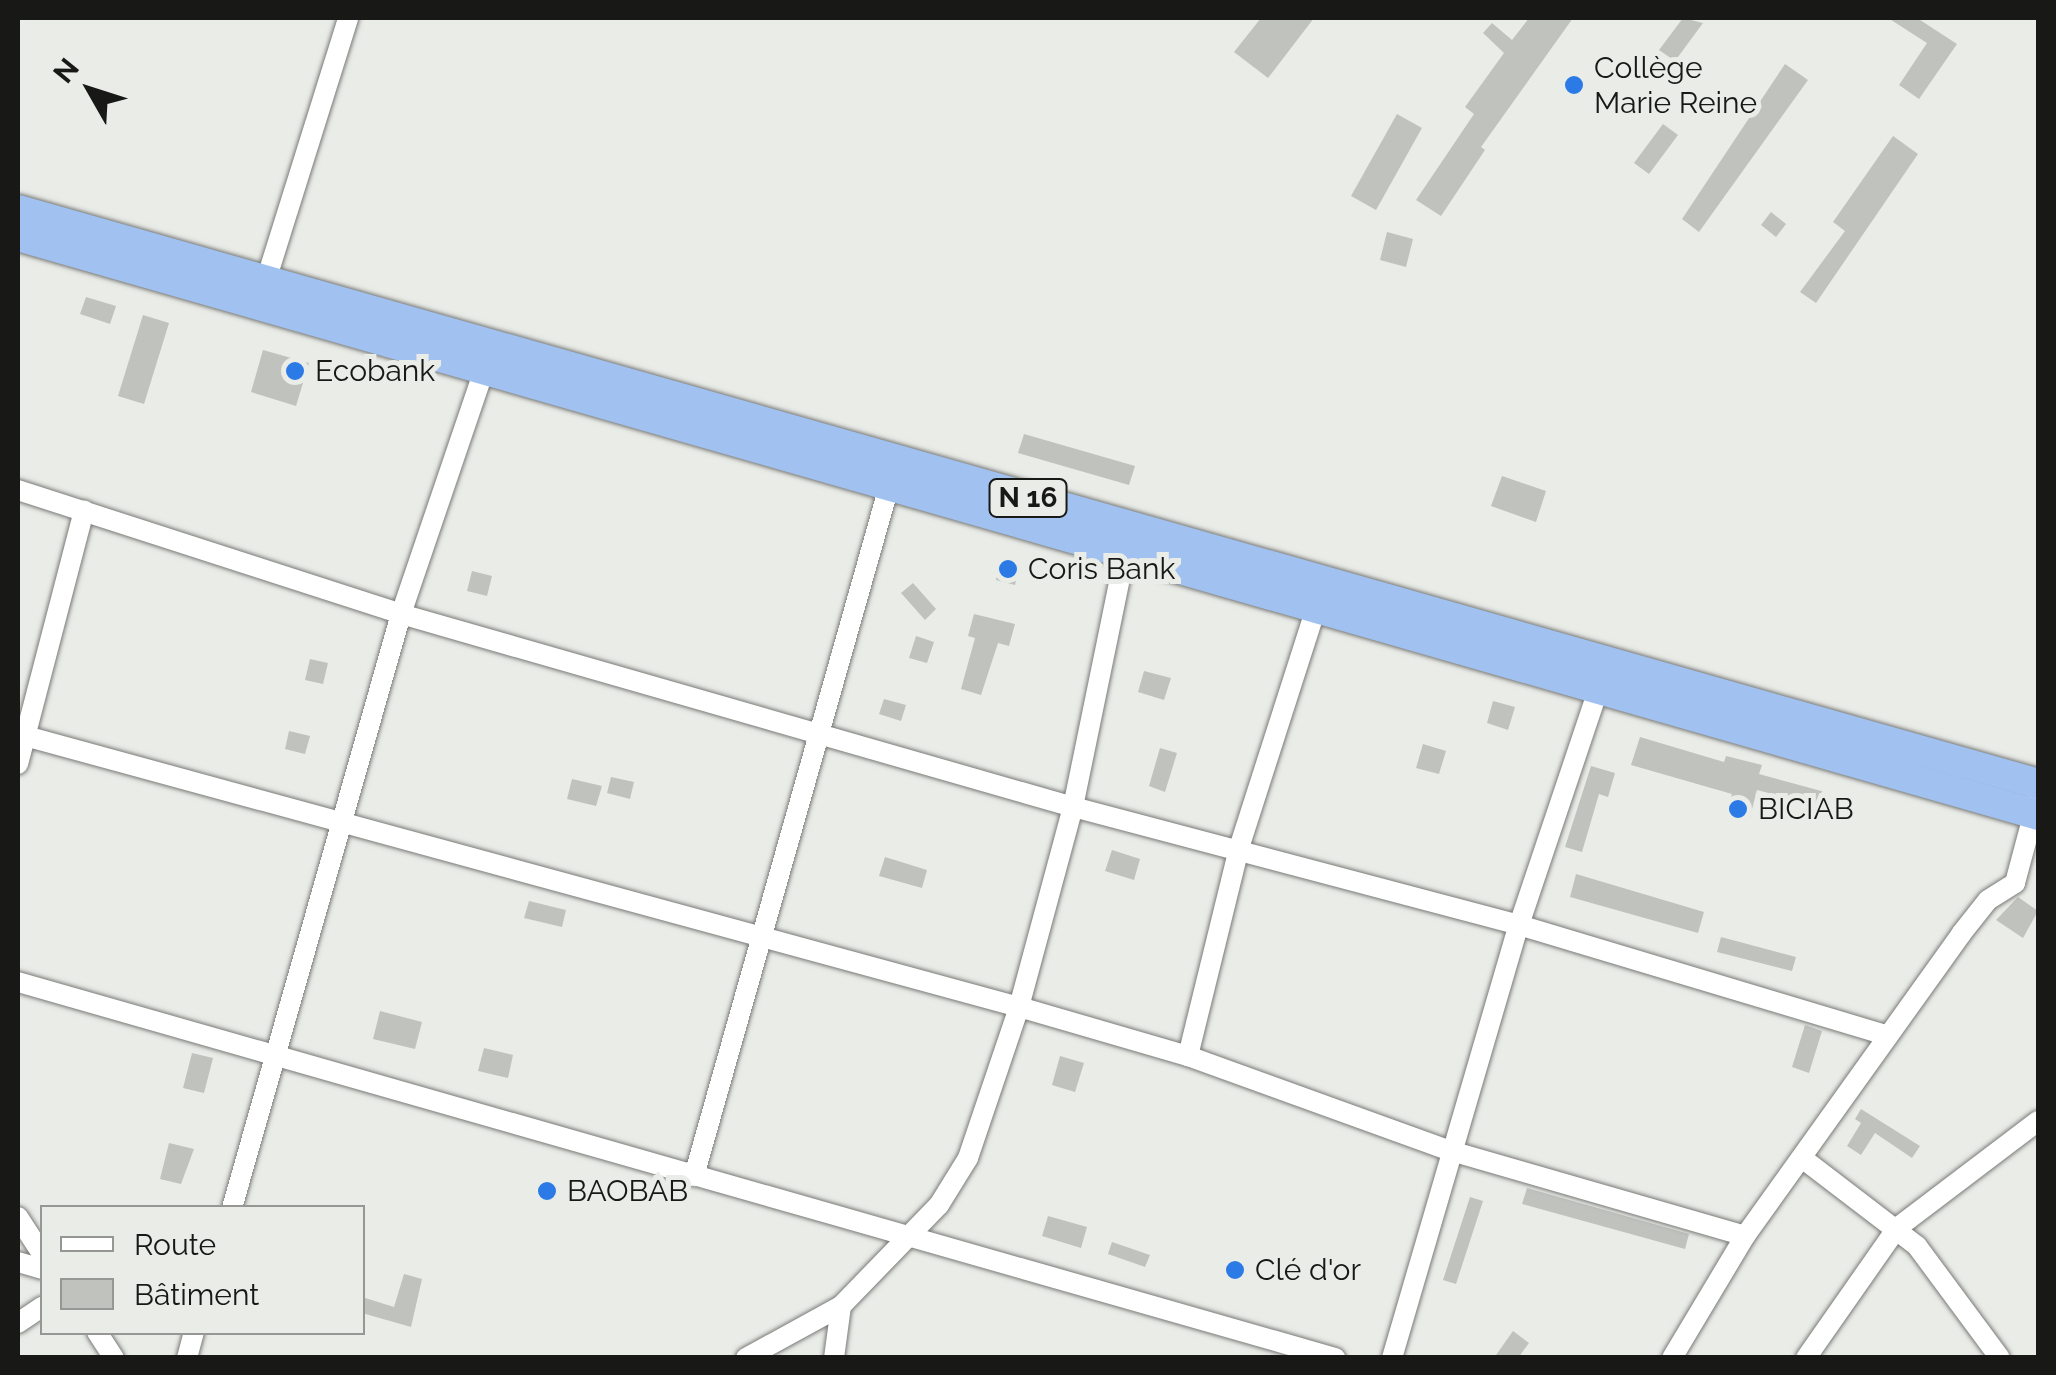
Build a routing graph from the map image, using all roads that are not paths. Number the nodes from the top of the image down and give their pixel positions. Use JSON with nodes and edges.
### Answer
{"nodes":[{"id":1,"x":348,"y":18,"type":"edge"},
{"id":2,"x":18,"y":210,"type":"edge"},
{"id":3,"x":18,"y":236,"type":"edge"},
{"id":4,"x":262,"y":292,"type":"junction"},
{"id":5,"x":488,"y":356,"type":"junction"},
{"id":6,"x":18,"y":490,"type":"edge"},
{"id":7,"x":888,"y":490,"type":"junction"},
{"id":8,"x":84,"y":510,"type":"junction"},
{"id":9,"x":1129,"y":540,"type":"junction"},
{"id":10,"x":1315,"y":611,"type":"junction"},
{"id":11,"x":401,"y":614,"type":"junction"},
{"id":12,"x":1602,"y":677,"type":"junction"},
{"id":13,"x":817,"y":732,"type":"junction"},
{"id":14,"x":22,"y":735,"type":"edge"},
{"id":15,"x":18,"y":764,"type":"edge"},
{"id":16,"x":1073,"y":807,"type":"junction"},
{"id":17,"x":2035,"y":816,"type":"edge"},
{"id":18,"x":343,"y":823,"type":"junction"},
{"id":19,"x":1239,"y":848,"type":"junction"},
{"id":20,"x":1519,"y":925,"type":"junction"},
{"id":21,"x":759,"y":940,"type":"junction"},
{"id":22,"x":18,"y":982,"type":"edge"},
{"id":23,"x":1018,"y":1007,"type":"junction"},
{"id":24,"x":1888,"y":1036,"type":"junction"},
{"id":25,"x":280,"y":1056,"type":"junction"},
{"id":26,"x":1188,"y":1056,"type":"junction"},
{"id":27,"x":2038,"y":1121,"type":"edge"},
{"id":28,"x":1451,"y":1151,"type":"junction"},
{"id":29,"x":1802,"y":1158,"type":"junction"},
{"id":30,"x":694,"y":1176,"type":"junction"},
{"id":31,"x":233,"y":1205,"type":"edge"},
{"id":32,"x":18,"y":1217,"type":"edge"},
{"id":33,"x":1896,"y":1228,"type":"junction"},
{"id":34,"x":906,"y":1234,"type":"junction"},
{"id":35,"x":1744,"y":1236,"type":"junction"},
{"id":36,"x":40,"y":1251,"type":"edge"},
{"id":37,"x":842,"y":1306,"type":"junction"},
{"id":38,"x":40,"y":1309,"type":"edge"},
{"id":39,"x":18,"y":1323,"type":"edge"},
{"id":40,"x":99,"y":1335,"type":"edge"},
{"id":41,"x":114,"y":1358,"type":"edge"},
{"id":42,"x":746,"y":1358,"type":"edge"},
{"id":43,"x":834,"y":1358,"type":"edge"},
{"id":44,"x":1334,"y":1358,"type":"edge"},
{"id":45,"x":1392,"y":1358,"type":"edge"},
{"id":46,"x":1672,"y":1358,"type":"edge"},
{"id":47,"x":1806,"y":1358,"type":"edge"},
{"id":48,"x":2000,"y":1358,"type":"edge"}],
"edges":[{"from":1,"to":4,"type":"street"},
{"from":2,"to":4,"type":"highway","number":"N 16"},
{"from":3,"to":4,"type":"highway","number":"N 16"},
{"from":4,"to":5,"type":"highway","number":"N 16"},
{"from":5,"to":7,"type":"highway","number":"N 16"},
{"from":5,"to":9,"type":"highway","number":"N 16"},
{"from":5,"to":11,"type":"street"},
{"from":6,"to":8,"type":"street"},
{"from":7,"to":9,"type":"highway","number":"N 16"},
{"from":7,"to":13,"type":"street"},
{"from":8,"to":11,"type":"street"},
{"from":8,"to":14,"type":"street"},
{"from":9,"to":10,"type":"highway","number":"N 16"},
{"from":9,"to":12,"type":"highway","number":"N 16"},
{"from":9,"to":16,"type":"street"},
{"from":10,"to":12,"type":"highway","number":"N 16"},
{"from":10,"to":19,"type":"street"},
{"from":11,"to":13,"type":"street"},
{"from":11,"to":18,"type":"street"},
{"from":12,"to":17,"type":"highway","number":"N 16"},
{"from":12,"to":20,"type":"street"},
{"from":13,"to":16,"type":"street"},
{"from":13,"to":21,"type":"street"},
{"from":14,"to":15,"type":"street"},
{"from":14,"to":18,"type":"street"},
{"from":16,"to":19,"type":"street"},
{"from":16,"to":23,"type":"street"},
{"from":17,"to":24,"type":"street"},
{"from":18,"to":21,"type":"street"},
{"from":18,"to":25,"type":"street"},
{"from":19,"to":20,"type":"street"},
{"from":19,"to":26,"type":"street"},
{"from":20,"to":24,"type":"street"},
{"from":20,"to":28,"type":"street"},
{"from":21,"to":23,"type":"street"},
{"from":21,"to":30,"type":"street"},
{"from":22,"to":25,"type":"street"},
{"from":23,"to":26,"type":"street"},
{"from":23,"to":34,"type":"street"},
{"from":24,"to":29,"type":"street"},
{"from":25,"to":30,"type":"street"},
{"from":25,"to":31,"type":"street"},
{"from":26,"to":28,"type":"street"},
{"from":27,"to":33,"type":"street"},
{"from":28,"to":35,"type":"street"},
{"from":28,"to":45,"type":"street"},
{"from":29,"to":33,"type":"street"},
{"from":29,"to":35,"type":"street"},
{"from":30,"to":34,"type":"street"},
{"from":32,"to":36,"type":"street"},
{"from":33,"to":47,"type":"street"},
{"from":33,"to":48,"type":"street"},
{"from":34,"to":37,"type":"street"},
{"from":34,"to":44,"type":"street"},
{"from":35,"to":46,"type":"street"},
{"from":37,"to":42,"type":"street"},
{"from":37,"to":43,"type":"street"},
{"from":38,"to":39,"type":"street"},
{"from":40,"to":41,"type":"street"}]}
